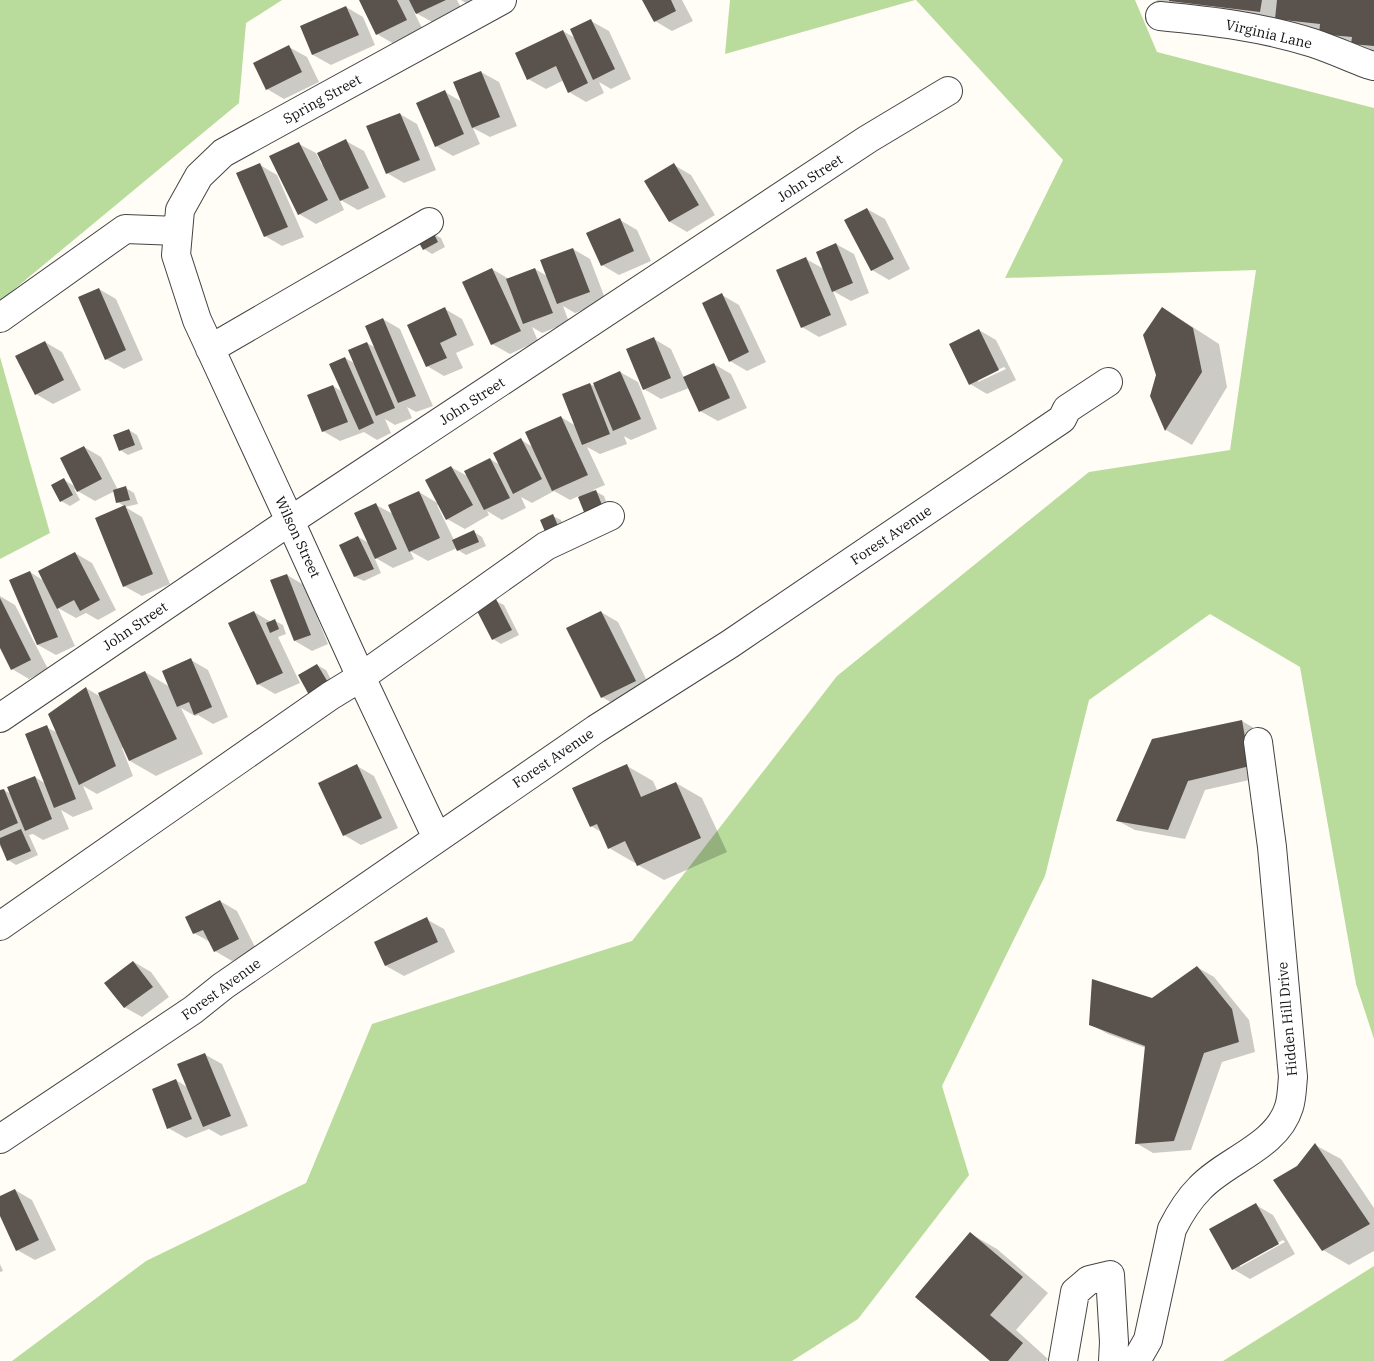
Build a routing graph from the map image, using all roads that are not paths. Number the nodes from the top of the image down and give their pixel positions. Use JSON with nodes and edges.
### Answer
{"nodes":[{"id":1,"x":502,"y":0,"type":"edge"},
{"id":2,"x":1160,"y":16,"type":"dead end"},
{"id":3,"x":1374,"y":66,"type":"edge"},
{"id":4,"x":948,"y":91,"type":"dead end"},
{"id":5,"x":429,"y":222,"type":"dead end"},
{"id":6,"x":178,"y":231,"type":"junction"},
{"id":7,"x":0,"y":318,"type":"edge"},
{"id":8,"x":210,"y":349,"type":"junction"},
{"id":9,"x":1108,"y":382,"type":"dead end"},
{"id":10,"x":610,"y":516,"type":"dead end"},
{"id":11,"x":290,"y":521,"type":"junction"},
{"id":12,"x":361,"y":677,"type":"junction"},
{"id":13,"x":0,"y":718,"type":"edge"},
{"id":14,"x":1258,"y":742,"type":"dead end"},
{"id":15,"x":437,"y":838,"type":"junction"},
{"id":16,"x":0,"y":926,"type":"edge"},
{"id":17,"x":0,"y":1139,"type":"edge"},
{"id":18,"x":1063,"y":1361,"type":"edge"},
{"id":19,"x":1113,"y":1361,"type":"edge"},
{"id":20,"x":1136,"y":1361,"type":"edge"}],
"edges":[{"from":1,"to":6,"type":"street","name":"Spring Street"},
{"from":2,"to":3,"type":"street","name":"Virginia Lane"},
{"from":4,"to":11,"type":"street","name":"John Street"},
{"from":5,"to":8,"type":"street"},
{"from":6,"to":7,"type":"street"},
{"from":6,"to":8,"type":"street","name":"Wilson Street"},
{"from":8,"to":11,"type":"street","name":"Wilson Street"},
{"from":9,"to":15,"type":"street","name":"Forest Avenue"},
{"from":10,"to":12,"type":"street"},
{"from":11,"to":12,"type":"street","name":"Wilson Street"},
{"from":11,"to":13,"type":"street","name":"John Street"},
{"from":12,"to":15,"type":"street","name":"Wilson Street"},
{"from":12,"to":16,"type":"street"},
{"from":14,"to":20,"type":"street","name":"Hidden Hill Drive"},
{"from":15,"to":17,"type":"street","name":"Forest Avenue"},
{"from":18,"to":19,"type":"street"}]}
